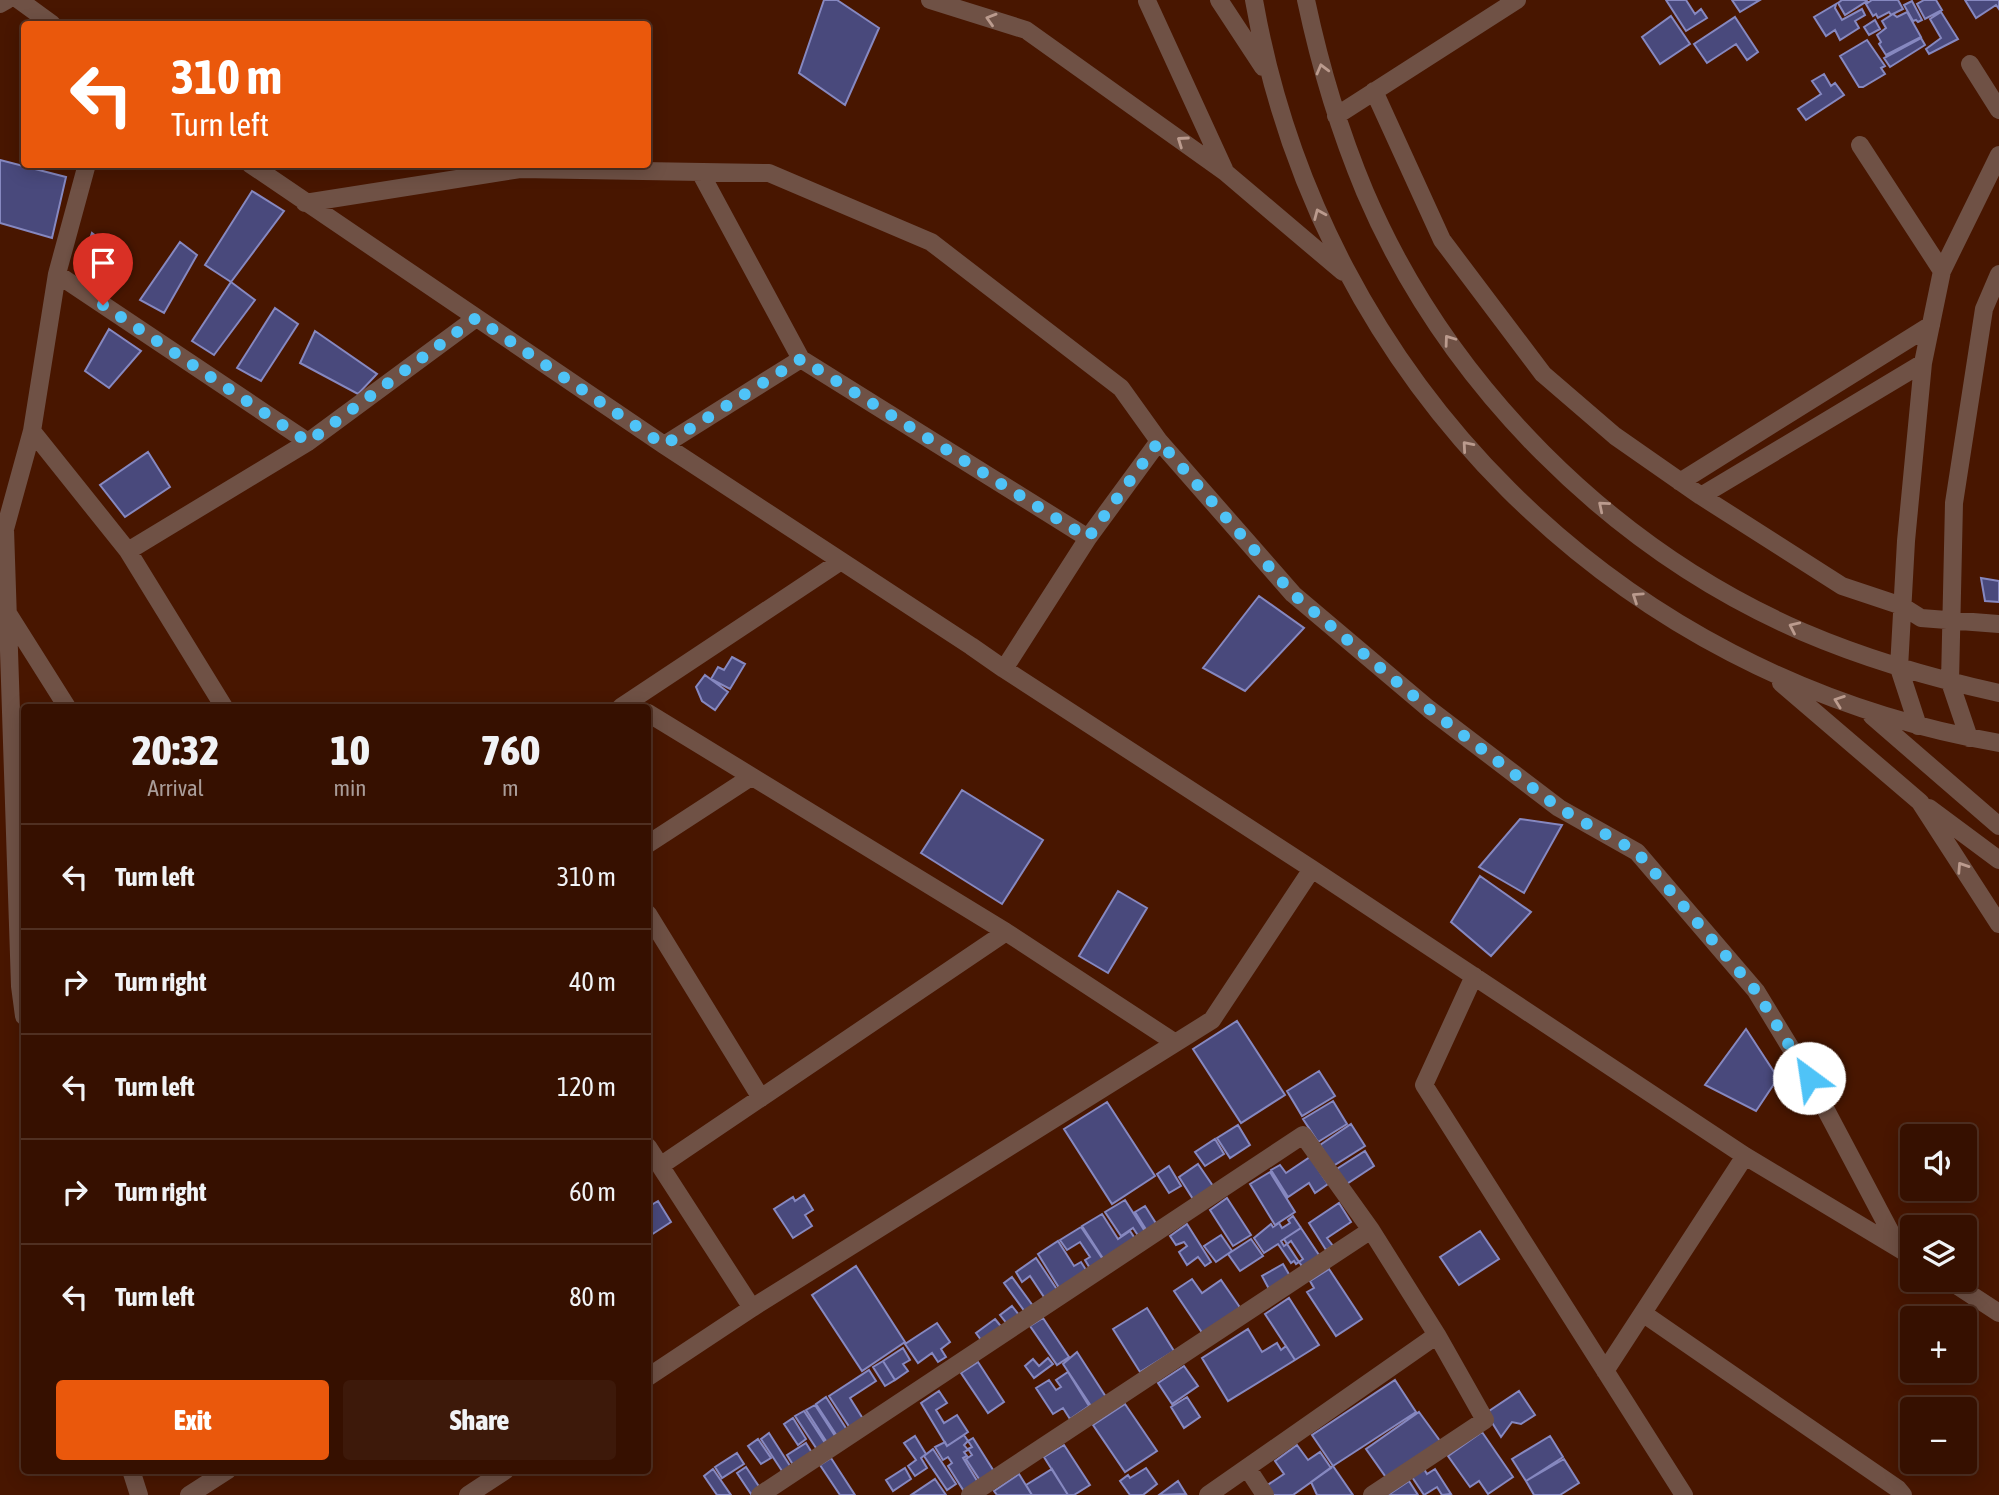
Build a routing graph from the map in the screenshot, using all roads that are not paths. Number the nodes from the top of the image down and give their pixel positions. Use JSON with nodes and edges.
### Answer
{"nodes":[{"id":1,"x":7,"y":0,"type":"edge"},
{"id":2,"x":19,"y":0,"type":"edge"},
{"id":3,"x":930,"y":0,"type":"edge"},
{"id":4,"x":1219,"y":0,"type":"edge"},
{"id":5,"x":1254,"y":0,"type":"edge"},
{"id":6,"x":1306,"y":0,"type":"edge"},
{"id":7,"x":1517,"y":0,"type":"edge"},
{"id":8,"x":1146,"y":1,"type":"edge"},
{"id":9,"x":0,"y":4,"type":"edge"},
{"id":10,"x":48,"y":21,"type":"edge"},
{"id":11,"x":1970,"y":64,"type":"dead end"},
{"id":12,"x":1271,"y":78,"type":"junction"},
{"id":13,"x":1374,"y":91,"type":"junction"},
{"id":14,"x":1999,"y":110,"type":"edge"},
{"id":15,"x":1336,"y":116,"type":"junction"},
{"id":16,"x":1860,"y":145,"type":"dead end"},
{"id":17,"x":1999,"y":155,"type":"edge"},
{"id":18,"x":86,"y":168,"type":"edge"},
{"id":19,"x":256,"y":168,"type":"edge"},
{"id":20,"x":700,"y":172,"type":"junction"},
{"id":21,"x":1225,"y":172,"type":"junction"},
{"id":22,"x":305,"y":203,"type":"junction"},
{"id":23,"x":1942,"y":271,"type":"junction"},
{"id":24,"x":57,"y":274,"type":"junction"},
{"id":25,"x":1999,"y":274,"type":"edge"},
{"id":26,"x":1349,"y":276,"type":"junction"},
{"id":27,"x":476,"y":318,"type":"junction"},
{"id":28,"x":1931,"y":326,"type":"junction"},
{"id":29,"x":801,"y":359,"type":"junction"},
{"id":30,"x":1923,"y":363,"type":"junction"},
{"id":31,"x":32,"y":431,"type":"junction"},
{"id":32,"x":1159,"y":441,"type":"junction"},
{"id":33,"x":308,"y":442,"type":"junction"},
{"id":34,"x":664,"y":445,"type":"junction"},
{"id":35,"x":1681,"y":482,"type":"junction"},
{"id":36,"x":1701,"y":496,"type":"junction"},
{"id":37,"x":1088,"y":538,"type":"junction"},
{"id":38,"x":128,"y":551,"type":"junction"},
{"id":39,"x":841,"y":561,"type":"junction"},
{"id":40,"x":1902,"y":606,"type":"junction"},
{"id":41,"x":8,"y":615,"type":"junction"},
{"id":42,"x":1951,"y":620,"type":"junction"},
{"id":43,"x":1999,"y":624,"type":"edge"},
{"id":44,"x":1899,"y":668,"type":"junction"},
{"id":45,"x":1004,"y":670,"type":"junction"},
{"id":46,"x":1767,"y":671,"type":"junction"},
{"id":47,"x":1950,"y":682,"type":"junction"},
{"id":48,"x":1999,"y":692,"type":"edge"},
{"id":49,"x":65,"y":704,"type":"edge"},
{"id":50,"x":222,"y":704,"type":"edge"},
{"id":51,"x":631,"y":704,"type":"edge"},
{"id":52,"x":1866,"y":710,"type":"junction"},
{"id":53,"x":651,"y":715,"type":"edge"},
{"id":54,"x":1917,"y":726,"type":"junction"},
{"id":55,"x":1969,"y":738,"type":"junction"},
{"id":56,"x":1999,"y":743,"type":"edge"},
{"id":57,"x":751,"y":777,"type":"junction"},
{"id":58,"x":1920,"y":802,"type":"junction"},
{"id":59,"x":1999,"y":826,"type":"edge"},
{"id":60,"x":651,"y":842,"type":"edge"},
{"id":61,"x":1999,"y":860,"type":"edge"},
{"id":62,"x":8,"y":864,"type":"edge"},
{"id":63,"x":1312,"y":869,"type":"junction"},
{"id":64,"x":651,"y":920,"type":"edge"},
{"id":65,"x":1999,"y":924,"type":"edge"},
{"id":66,"x":1006,"y":932,"type":"junction"},
{"id":67,"x":21,"y":975,"type":"edge"},
{"id":68,"x":1474,"y":976,"type":"junction"},
{"id":69,"x":1174,"y":1042,"type":"junction"},
{"id":70,"x":761,"y":1098,"type":"junction"},
{"id":71,"x":651,"y":1152,"type":"edge"},
{"id":72,"x":1745,"y":1156,"type":"junction"},
{"id":73,"x":660,"y":1166,"type":"junction"},
{"id":74,"x":1371,"y":1230,"type":"junction"},
{"id":75,"x":1900,"y":1242,"type":"edge"},
{"id":76,"x":1900,"y":1249,"type":"edge"},
{"id":77,"x":1966,"y":1292,"type":"edge"},
{"id":78,"x":752,"y":1308,"type":"junction"},
{"id":79,"x":1644,"y":1314,"type":"junction"},
{"id":80,"x":1999,"y":1314,"type":"edge"},
{"id":81,"x":1437,"y":1335,"type":"junction"},
{"id":82,"x":1605,"y":1371,"type":"junction"},
{"id":83,"x":651,"y":1375,"type":"edge"},
{"id":84,"x":1248,"y":1469,"type":"junction"},
{"id":85,"x":132,"y":1474,"type":"edge"},
{"id":86,"x":222,"y":1474,"type":"edge"},
{"id":87,"x":500,"y":1474,"type":"edge"},
{"id":88,"x":139,"y":1495,"type":"edge"},
{"id":89,"x":189,"y":1495,"type":"edge"},
{"id":90,"x":468,"y":1495,"type":"edge"},
{"id":91,"x":760,"y":1495,"type":"edge"},
{"id":92,"x":970,"y":1495,"type":"edge"},
{"id":93,"x":1208,"y":1495,"type":"edge"},
{"id":94,"x":1265,"y":1495,"type":"edge"},
{"id":95,"x":1372,"y":1495,"type":"edge"},
{"id":96,"x":1684,"y":1495,"type":"edge"},
{"id":97,"x":1903,"y":1495,"type":"edge"}],
"edges":[{"from":1,"to":9,"type":"street"},
{"from":2,"to":10,"type":"street"},
{"from":21,"to":3,"type":"street","one_way":true},
{"from":4,"to":12,"type":"street"},
{"from":5,"to":12,"type":"street"},
{"from":15,"to":6,"type":"street","one_way":true},
{"from":7,"to":13,"type":"street"},
{"from":8,"to":21,"type":"street"},
{"from":11,"to":14,"type":"street"},
{"from":26,"to":12,"type":"street","one_way":true},
{"from":13,"to":15,"type":"street"},
{"from":13,"to":35,"type":"street"},
{"from":44,"to":15,"type":"street","one_way":true},
{"from":16,"to":23,"type":"street"},
{"from":17,"to":23,"type":"street"},
{"from":18,"to":24,"type":"street"},
{"from":19,"to":22,"type":"street"},
{"from":20,"to":22,"type":"street"},
{"from":20,"to":29,"type":"street"},
{"from":20,"to":32,"type":"street"},
{"from":21,"to":26,"type":"street"},
{"from":22,"to":27,"type":"street"},
{"from":23,"to":28,"type":"street"},
{"from":24,"to":31,"type":"street"},
{"from":24,"to":33,"type":"street"},
{"from":25,"to":42,"type":"street"},
{"from":46,"to":26,"type":"street","one_way":true},
{"from":27,"to":33,"type":"street"},
{"from":27,"to":34,"type":"street"},
{"from":28,"to":30,"type":"street"},
{"from":28,"to":35,"type":"street"},
{"from":29,"to":34,"type":"street"},
{"from":29,"to":37,"type":"street"},
{"from":30,"to":36,"type":"street"},
{"from":30,"to":40,"type":"street"},
{"from":31,"to":38,"type":"street"},
{"from":31,"to":41,"type":"street"},
{"from":32,"to":37,"type":"street"},
{"from":32,"to":75,"type":"street"},
{"from":33,"to":38,"type":"street"},
{"from":34,"to":39,"type":"street"},
{"from":35,"to":36,"type":"street"},
{"from":36,"to":40,"type":"street"},
{"from":37,"to":45,"type":"street"},
{"from":38,"to":50,"type":"street"},
{"from":39,"to":45,"type":"street"},
{"from":39,"to":51,"type":"street"},
{"from":40,"to":42,"type":"street"},
{"from":40,"to":44,"type":"street"},
{"from":41,"to":49,"type":"street"},
{"from":41,"to":62,"type":"street"},
{"from":42,"to":43,"type":"street"},
{"from":42,"to":47,"type":"street"},
{"from":44,"to":47,"type":"street"},
{"from":44,"to":54,"type":"street"},
{"from":45,"to":63,"type":"street"},
{"from":52,"to":46,"type":"street","one_way":true},
{"from":46,"to":58,"type":"street"},
{"from":47,"to":48,"type":"street"},
{"from":47,"to":55,"type":"street"},
{"from":52,"to":54,"type":"street"},
{"from":52,"to":59,"type":"street"},
{"from":53,"to":57,"type":"street"},
{"from":54,"to":55,"type":"street"},
{"from":55,"to":56,"type":"street"},
{"from":57,"to":60,"type":"street"},
{"from":57,"to":66,"type":"street"},
{"from":58,"to":61,"type":"street"},
{"from":65,"to":58,"type":"street","one_way":true},
{"from":62,"to":67,"type":"street"},
{"from":63,"to":68,"type":"street"},
{"from":63,"to":69,"type":"street"},
{"from":64,"to":70,"type":"street"},
{"from":66,"to":69,"type":"street"},
{"from":66,"to":70,"type":"street"},
{"from":68,"to":72,"type":"street"},
{"from":68,"to":82,"type":"street"},
{"from":69,"to":78,"type":"street"},
{"from":70,"to":73,"type":"street"},
{"from":71,"to":73,"type":"street"},
{"from":72,"to":76,"type":"street"},
{"from":72,"to":79,"type":"street"},
{"from":73,"to":78,"type":"street"},
{"from":74,"to":81,"type":"street"},
{"from":74,"to":91,"type":"street"},
{"from":74,"to":92,"type":"street"},
{"from":77,"to":80,"type":"street"},
{"from":78,"to":83,"type":"street"},
{"from":79,"to":82,"type":"street"},
{"from":79,"to":97,"type":"street"},
{"from":81,"to":84,"type":"street"},
{"from":81,"to":95,"type":"street"},
{"from":82,"to":96,"type":"street"},
{"from":84,"to":93,"type":"street"},
{"from":84,"to":94,"type":"street"},
{"from":85,"to":88,"type":"street"},
{"from":86,"to":89,"type":"street"},
{"from":87,"to":90,"type":"street"}]}
